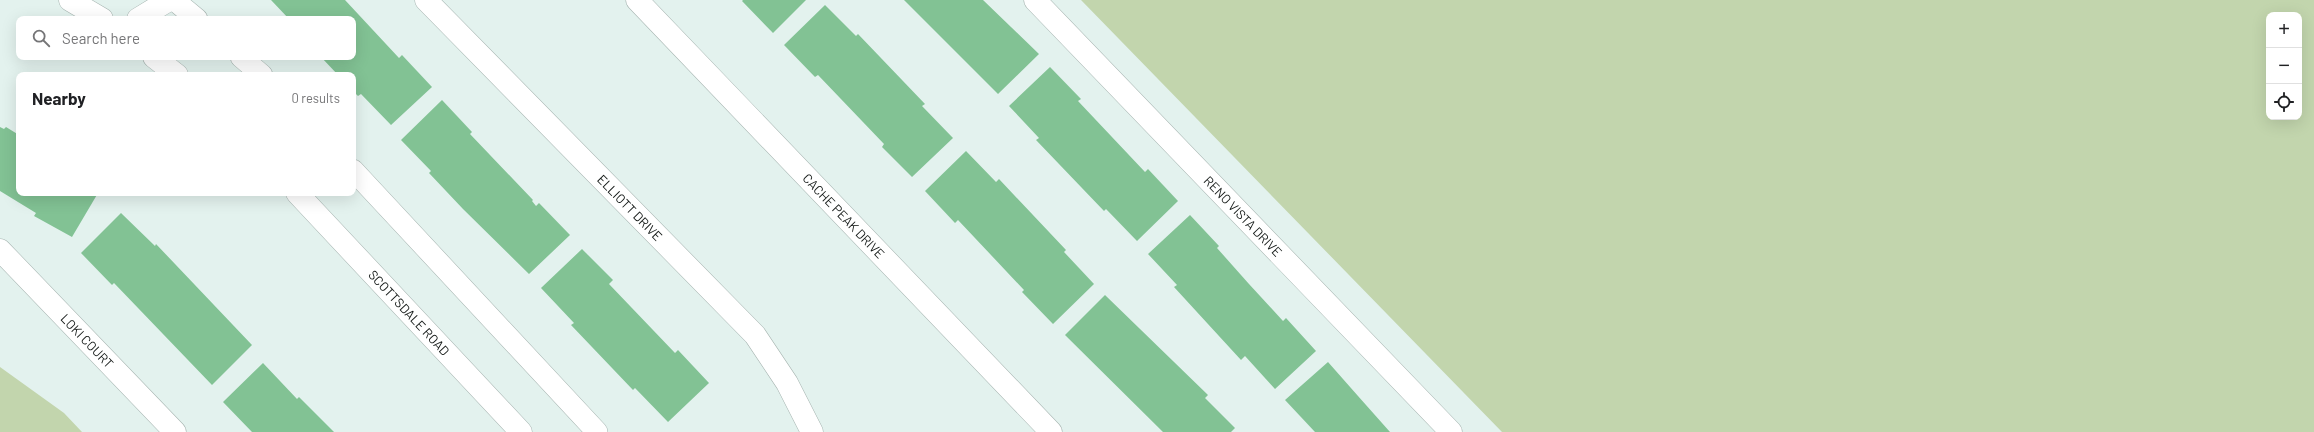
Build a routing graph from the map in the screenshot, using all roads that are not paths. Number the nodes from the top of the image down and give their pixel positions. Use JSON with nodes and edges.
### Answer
{"nodes":[{"id":1,"x":70,"y":0,"type":"edge"},
{"id":2,"x":169,"y":0,"type":"edge"},
{"id":3,"x":174,"y":0,"type":"edge"},
{"id":4,"x":426,"y":0,"type":"edge"},
{"id":5,"x":637,"y":0,"type":"edge"},
{"id":6,"x":1035,"y":0,"type":"edge"},
{"id":7,"x":97,"y":16,"type":"edge"},
{"id":8,"x":143,"y":16,"type":"edge"},
{"id":9,"x":193,"y":16,"type":"edge"},
{"id":10,"x":158,"y":60,"type":"edge"},
{"id":11,"x":244,"y":60,"type":"edge"},
{"id":12,"x":173,"y":72,"type":"edge"},
{"id":13,"x":258,"y":72,"type":"edge"},
{"id":14,"x":356,"y":173,"type":"edge"},
{"id":15,"x":300,"y":196,"type":"edge"},
{"id":16,"x":0,"y":250,"type":"edge"},
{"id":17,"x":175,"y":432,"type":"edge"},
{"id":18,"x":521,"y":432,"type":"edge"},
{"id":19,"x":597,"y":432,"type":"edge"},
{"id":20,"x":812,"y":432,"type":"edge"},
{"id":21,"x":1051,"y":432,"type":"edge"},
{"id":22,"x":1451,"y":432,"type":"edge"}],
"edges":[{"from":1,"to":7,"type":"street"},
{"from":2,"to":8,"type":"street"},
{"from":3,"to":9,"type":"lane"},
{"from":4,"to":20,"type":"street","name":"ELLIOTT DRIVE"},
{"from":5,"to":21,"type":"street","name":"CACHE PEAK DRIVE"},
{"from":6,"to":22,"type":"street","name":"RENO VISTA DRIVE"},
{"from":10,"to":12,"type":"street"},
{"from":11,"to":13,"type":"lane"},
{"from":14,"to":19,"type":"lane"},
{"from":15,"to":18,"type":"street","name":"SCOTTSDALE ROAD"},
{"from":16,"to":17,"type":"street","name":"LOKI COURT"}]}
